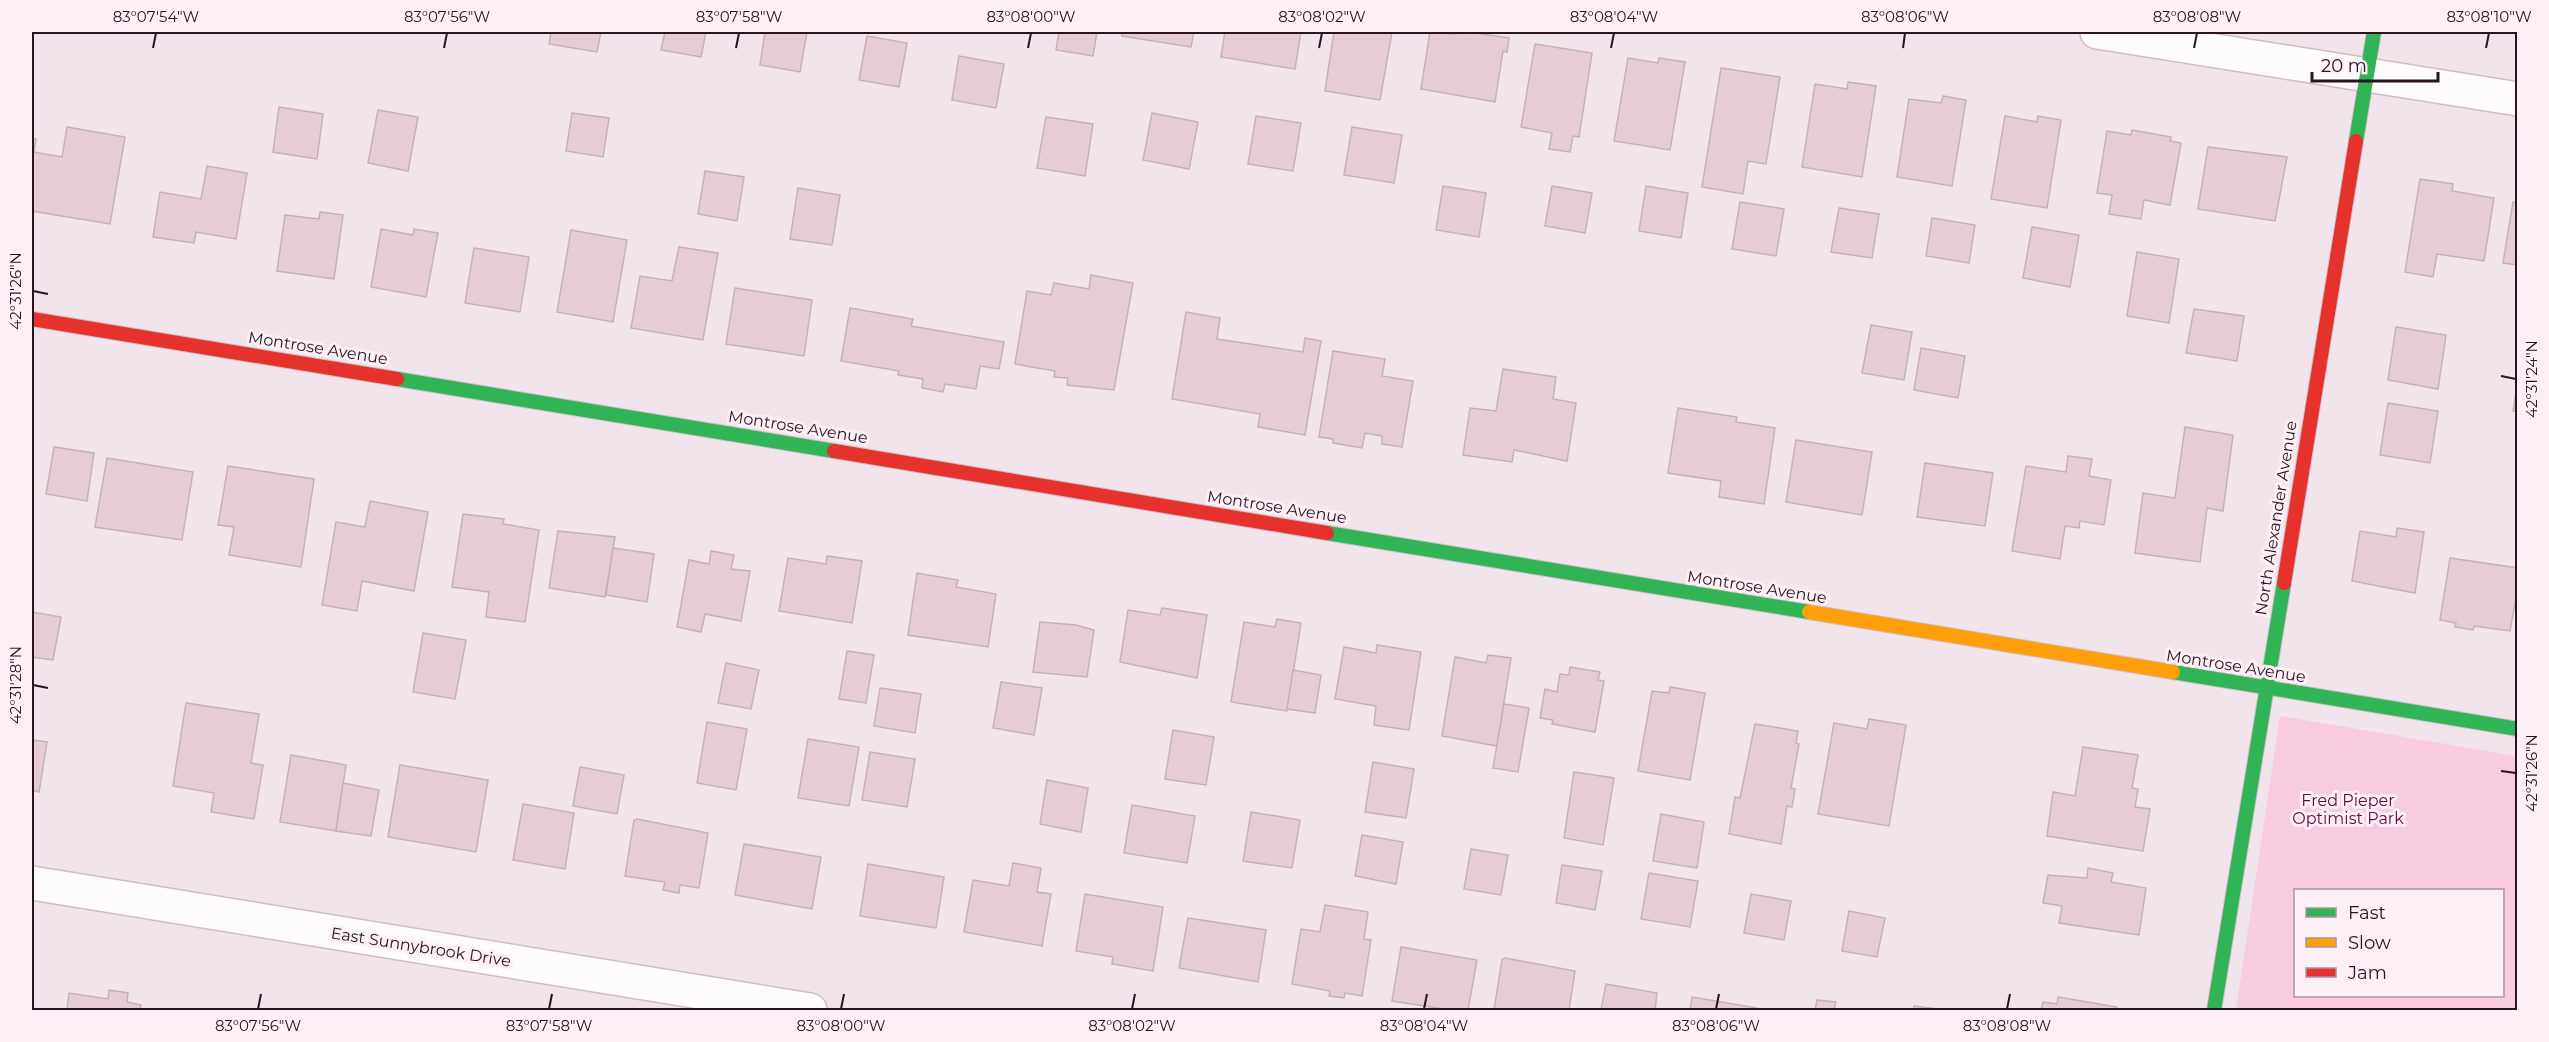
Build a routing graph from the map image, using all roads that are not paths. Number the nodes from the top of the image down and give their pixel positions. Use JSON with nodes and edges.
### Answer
{"nodes":[{"id":1,"x":2097,"y":32,"type":"edge"},
{"id":2,"x":2374,"y":32,"type":"edge"},
{"id":3,"x":2367,"y":75,"type":"junction"},
{"id":4,"x":2517,"y":99,"type":"edge"},
{"id":5,"x":32,"y":319,"type":"edge"},
{"id":6,"x":2265,"y":687,"type":"junction"},
{"id":7,"x":2517,"y":729,"type":"edge"},
{"id":8,"x":32,"y":883,"type":"edge"},
{"id":9,"x":810,"y":1011,"type":"edge"},
{"id":10,"x":2214,"y":1011,"type":"edge"}],
"edges":[{"from":1,"to":3,"type":"street"},
{"from":2,"to":3,"type":"street","name":"North Alexander Avenue"},
{"from":3,"to":4,"type":"street"},
{"from":3,"to":6,"type":"street","name":"North Alexander Avenue"},
{"from":5,"to":6,"type":"street","name":"Montrose Avenue"},
{"from":6,"to":7,"type":"street","name":"Montrose Avenue"},
{"from":6,"to":10,"type":"street","name":"North Alexander Avenue"},
{"from":8,"to":9,"type":"street","name":"East Sunnybrook Drive"}]}
